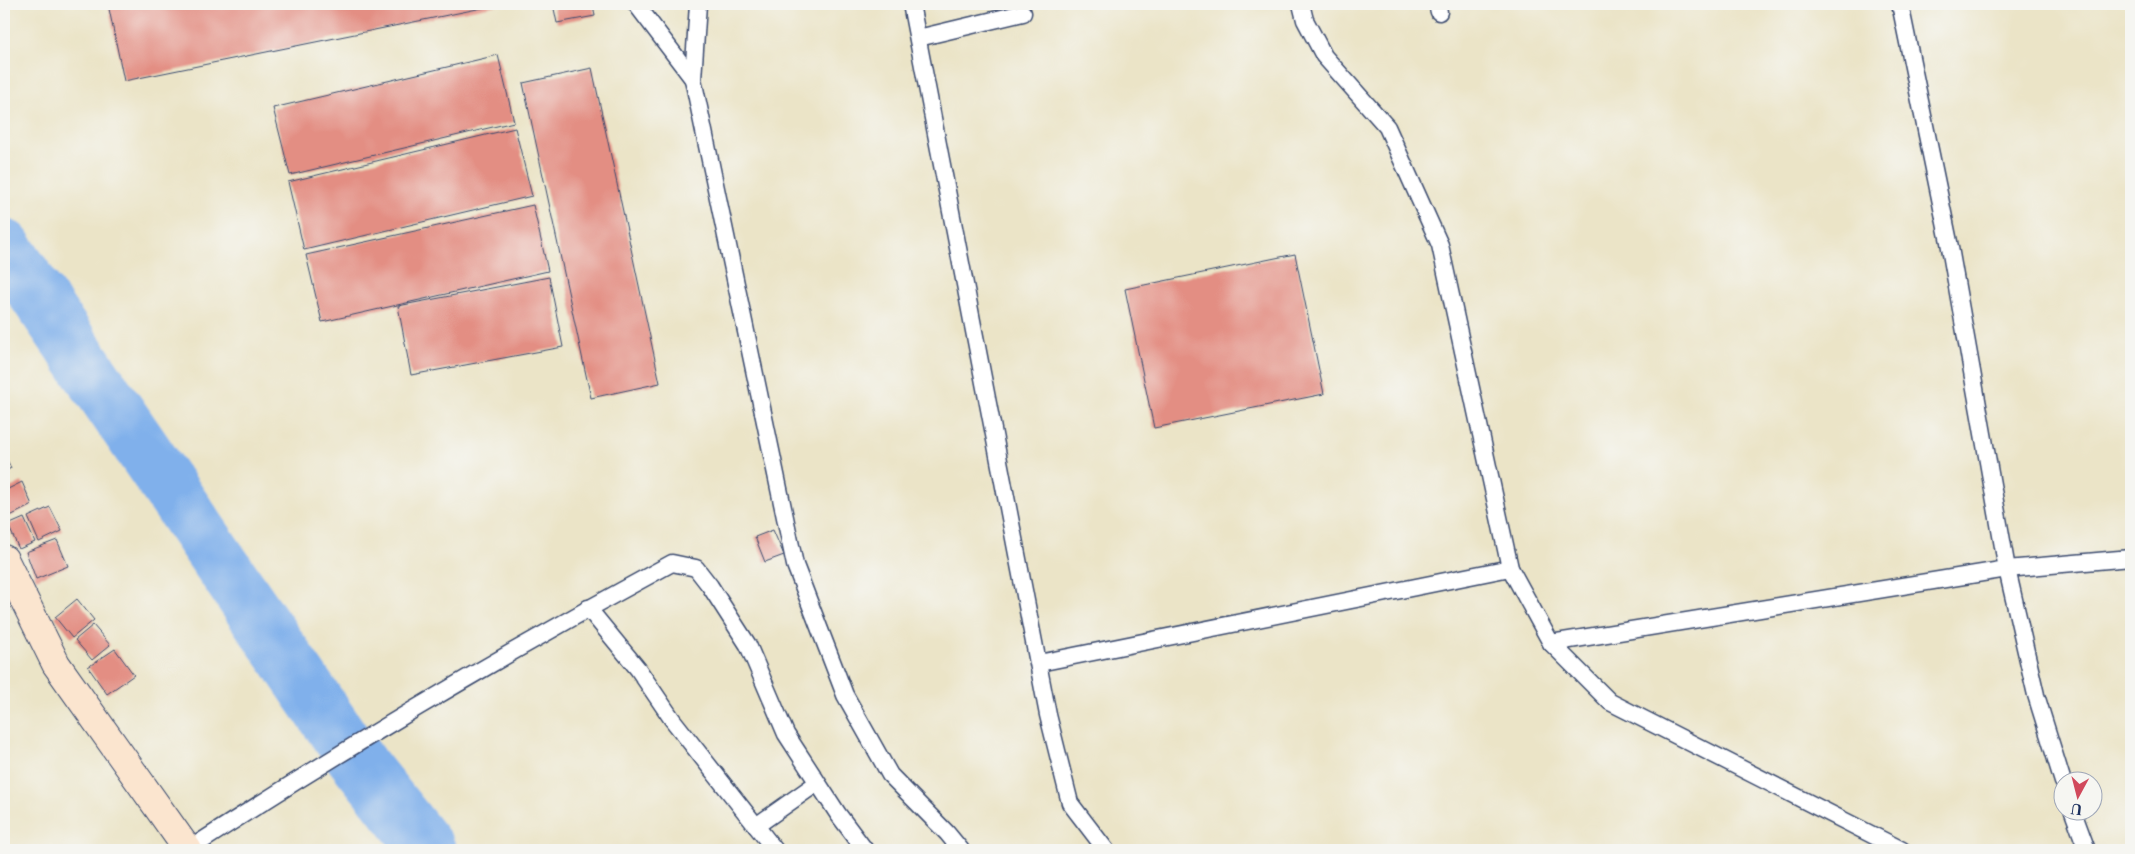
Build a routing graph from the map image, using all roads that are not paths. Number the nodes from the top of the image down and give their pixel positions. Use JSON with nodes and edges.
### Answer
{"nodes":[{"id":1,"x":636,"y":4,"type":"edge"},
{"id":2,"x":698,"y":4,"type":"edge"},
{"id":3,"x":911,"y":4,"type":"edge"},
{"id":4,"x":1301,"y":4,"type":"edge"},
{"id":5,"x":1900,"y":4,"type":"edge"},
{"id":6,"x":1023,"y":13,"type":"dead end"},
{"id":7,"x":918,"y":38,"type":"junction"},
{"id":8,"x":694,"y":79,"type":"junction"},
{"id":9,"x":2131,"y":558,"type":"edge"},
{"id":10,"x":4,"y":559,"type":"edge"},
{"id":11,"x":1510,"y":568,"type":"junction"},
{"id":12,"x":2007,"y":569,"type":"junction"},
{"id":13,"x":588,"y":608,"type":"junction"},
{"id":14,"x":1551,"y":643,"type":"junction"},
{"id":15,"x":1039,"y":663,"type":"junction"},
{"id":16,"x":2060,"y":772,"type":"edge"},
{"id":17,"x":817,"y":783,"type":"junction"},
{"id":18,"x":2077,"y":822,"type":"edge"},
{"id":19,"x":756,"y":826,"type":"junction"},
{"id":20,"x":188,"y":850,"type":"edge"},
{"id":21,"x":775,"y":850,"type":"edge"},
{"id":22,"x":865,"y":850,"type":"edge"},
{"id":23,"x":961,"y":850,"type":"edge"},
{"id":24,"x":1106,"y":850,"type":"edge"},
{"id":25,"x":1902,"y":850,"type":"edge"},
{"id":26,"x":2087,"y":850,"type":"edge"}],
"edges":[{"from":1,"to":8,"type":"lane"},
{"from":2,"to":8,"type":"lane"},
{"from":3,"to":7,"type":"lane"},
{"from":4,"to":11,"type":"lane"},
{"from":5,"to":12,"type":"lane"},
{"from":6,"to":7,"type":"lane"},
{"from":7,"to":15,"type":"lane"},
{"from":8,"to":23,"type":"lane"},
{"from":9,"to":12,"type":"lane"},
{"from":10,"to":20,"type":"main road"},
{"from":11,"to":14,"type":"lane"},
{"from":11,"to":15,"type":"lane"},
{"from":12,"to":14,"type":"lane"},
{"from":12,"to":16,"type":"lane"},
{"from":13,"to":17,"type":"lane"},
{"from":13,"to":19,"type":"lane"},
{"from":13,"to":20,"type":"lane"},
{"from":14,"to":25,"type":"lane"},
{"from":15,"to":24,"type":"lane"},
{"from":17,"to":19,"type":"lane"},
{"from":17,"to":22,"type":"lane"},
{"from":18,"to":26,"type":"lane"},
{"from":19,"to":21,"type":"lane"}]}
